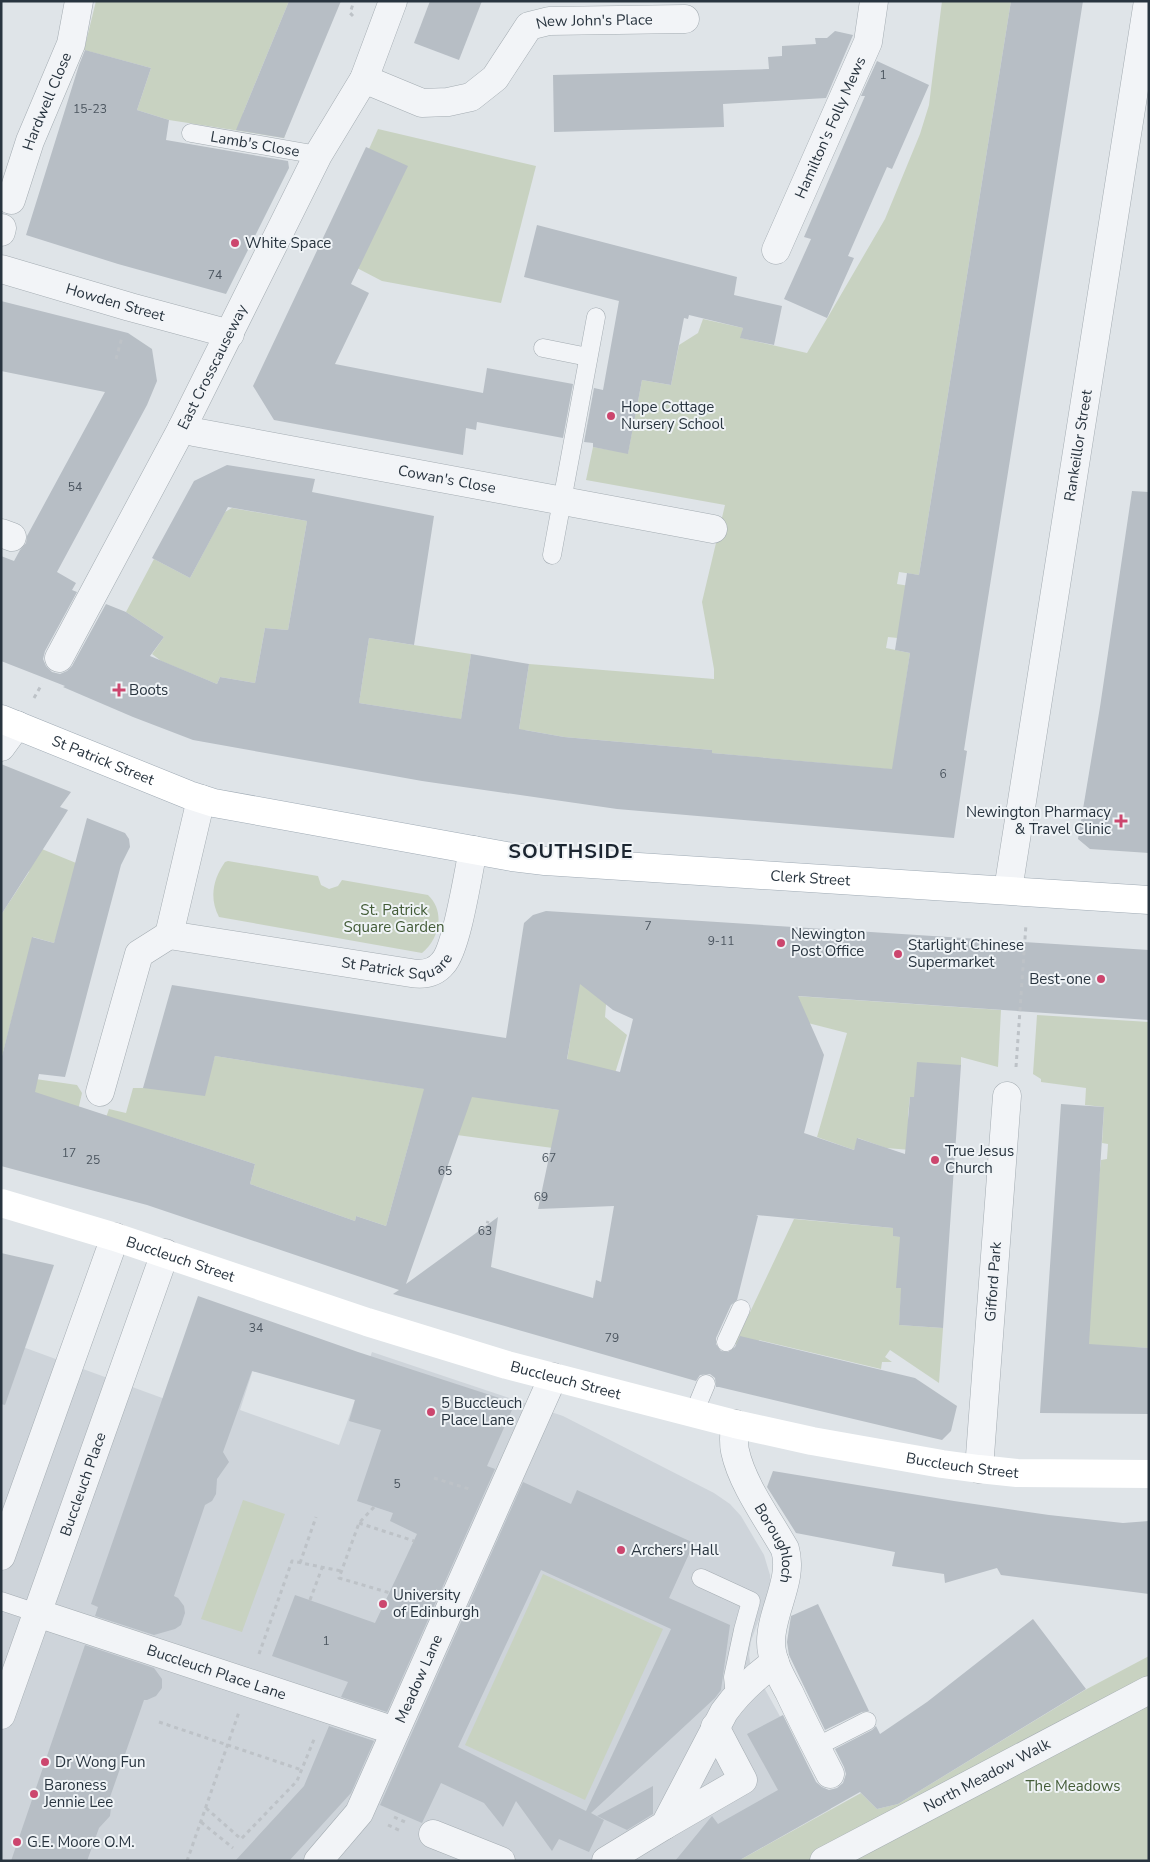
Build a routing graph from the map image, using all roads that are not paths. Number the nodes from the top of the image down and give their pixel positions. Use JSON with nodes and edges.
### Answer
{"nodes":[{"id":1,"x":80,"y":1,"type":"edge"},
{"id":2,"x":393,"y":1,"type":"edge"},
{"id":3,"x":874,"y":1,"type":"edge"},
{"id":4,"x":1148,"y":1,"type":"edge"},
{"id":5,"x":685,"y":19,"type":"dead end"},
{"id":6,"x":364,"y":79,"type":"junction"},
{"id":7,"x":191,"y":133,"type":"dead end"},
{"id":8,"x":318,"y":155,"type":"junction"},
{"id":9,"x":11,"y":200,"type":"dead end"},
{"id":10,"x":776,"y":250,"type":"dead end"},
{"id":11,"x":1,"y":269,"type":"edge"},
{"id":12,"x":596,"y":317,"type":"dead end"},
{"id":13,"x":230,"y":334,"type":"junction"},
{"id":14,"x":543,"y":348,"type":"dead end"},
{"id":15,"x":588,"y":357,"type":"junction"},
{"id":16,"x":182,"y":428,"type":"junction"},
{"id":17,"x":562,"y":502,"type":"junction"},
{"id":18,"x":713,"y":529,"type":"dead end"},
{"id":19,"x":552,"y":555,"type":"dead end"},
{"id":20,"x":58,"y":658,"type":"road end"},
{"id":21,"x":9,"y":722,"type":"edge"},
{"id":22,"x":1,"y":747,"type":"edge"},
{"id":23,"x":195,"y":797,"type":"junction"},
{"id":24,"x":473,"y":850,"type":"junction"},
{"id":25,"x":1008,"y":890,"type":"junction"},
{"id":26,"x":1149,"y":900,"type":"edge"},
{"id":27,"x":168,"y":935,"type":"junction"},
{"id":28,"x":100,"y":1092,"type":"dead end"},
{"id":29,"x":1007,"y":1096,"type":"road end"},
{"id":30,"x":1,"y":1204,"type":"edge"},
{"id":31,"x":115,"y":1237,"type":"junction"},
{"id":32,"x":165,"y":1253,"type":"junction"},
{"id":33,"x":741,"y":1309,"type":"dead end"},
{"id":34,"x":726,"y":1342,"type":"dead end"},
{"id":35,"x":553,"y":1378,"type":"junction"},
{"id":36,"x":706,"y":1384,"type":"dead end"},
{"id":37,"x":694,"y":1413,"type":"junction"},
{"id":38,"x":735,"y":1424,"type":"junction"},
{"id":39,"x":979,"y":1469,"type":"junction"},
{"id":40,"x":1149,"y":1474,"type":"edge"},
{"id":41,"x":1,"y":1556,"type":"edge"},
{"id":42,"x":701,"y":1578,"type":"dead end"},
{"id":43,"x":1,"y":1601,"type":"edge"},
{"id":44,"x":37,"y":1612,"type":"junction"},
{"id":45,"x":775,"y":1662,"type":"junction"},
{"id":46,"x":1149,"y":1690,"type":"edge"},
{"id":47,"x":735,"y":1696,"type":"junction"},
{"id":48,"x":1,"y":1715,"type":"edge"},
{"id":49,"x":867,"y":1721,"type":"dead end"},
{"id":50,"x":715,"y":1727,"type":"junction"},
{"id":51,"x":395,"y":1732,"type":"junction"},
{"id":52,"x":816,"y":1747,"type":"junction"},
{"id":53,"x":830,"y":1774,"type":"dead end"},
{"id":54,"x":664,"y":1825,"type":"junction"},
{"id":55,"x":433,"y":1834,"type":"dead end"},
{"id":56,"x":318,"y":1861,"type":"edge"},
{"id":57,"x":500,"y":1861,"type":"edge"},
{"id":58,"x":606,"y":1861,"type":"edge"},
{"id":59,"x":824,"y":1861,"type":"edge"}],
"edges":[{"from":1,"to":9,"type":"street","name":"Hardwell Close"},
{"from":2,"to":6,"type":"street","name":"East Crosscauseway"},
{"from":3,"to":10,"type":"street","name":"Hamilton's Folly Mews"},
{"from":4,"to":25,"type":"street","name":"Rankeillor Street"},
{"from":5,"to":6,"type":"street","name":"New John's Place"},
{"from":6,"to":8,"type":"street","name":"East Crosscauseway"},
{"from":7,"to":8,"type":"lane","name":"Lamb's Close"},
{"from":8,"to":13,"type":"street","name":"East Crosscauseway"},
{"from":11,"to":13,"type":"street","name":"Howden Street"},
{"from":12,"to":15,"type":"lane"},
{"from":13,"to":16,"type":"street","name":"East Crosscauseway"},
{"from":14,"to":15,"type":"lane"},
{"from":15,"to":17,"type":"lane"},
{"from":16,"to":17,"type":"street","name":"Cowan's Close"},
{"from":16,"to":20,"type":"street","name":"East Crosscauseway"},
{"from":17,"to":18,"type":"street","name":"Cowan's Close"},
{"from":17,"to":19,"type":"lane"},
{"from":21,"to":22,"type":"street"},
{"from":21,"to":23,"type":"street","name":"St Patrick Street"},
{"from":23,"to":24,"type":"street"},
{"from":23,"to":27,"type":"street"},
{"from":24,"to":25,"type":"street","name":"Clerk Street"},
{"from":24,"to":27,"type":"street","name":"St Patrick Square"},
{"from":25,"to":26,"type":"street","name":"Clerk Street"},
{"from":27,"to":28,"type":"street"},
{"from":29,"to":39,"type":"street","name":"Gifford Park"},
{"from":30,"to":31,"type":"street","name":"Buccleuch Street"},
{"from":31,"to":32,"type":"street","name":"Buccleuch Street"},
{"from":31,"to":41,"type":"street"},
{"from":32,"to":35,"type":"street","name":"Buccleuch Street"},
{"from":32,"to":44,"type":"street","name":"Buccleuch Place"},
{"from":33,"to":34,"type":"lane"},
{"from":35,"to":37,"type":"street","name":"Buccleuch Street"},
{"from":35,"to":51,"type":"street","name":"Meadow Lane"},
{"from":36,"to":37,"type":"lane"},
{"from":37,"to":38,"type":"street","name":"Buccleuch Street"},
{"from":38,"to":39,"type":"street","name":"Buccleuch Street"},
{"from":38,"to":45,"type":"street","name":"Boroughloch"},
{"from":39,"to":40,"type":"street","name":"Buccleuch Street"},
{"from":42,"to":47,"type":"lane"},
{"from":43,"to":44,"type":"lane"},
{"from":44,"to":48,"type":"street","name":"Buccleuch Place"},
{"from":44,"to":51,"type":"street","name":"Buccleuch Place Lane"},
{"from":45,"to":47,"type":"street"},
{"from":45,"to":52,"type":"street","name":"Boroughloch"},
{"from":46,"to":59,"type":"street","name":"North Meadow Walk"},
{"from":47,"to":50,"type":"street"},
{"from":49,"to":52,"type":"lane"},
{"from":50,"to":54,"type":"street"},
{"from":50,"to":54,"type":"street"},
{"from":51,"to":56,"type":"street","name":"Meadow Lane"},
{"from":52,"to":53,"type":"street","name":"Boroughloch"},
{"from":54,"to":58,"type":"street"},
{"from":55,"to":57,"type":"street"}]}
